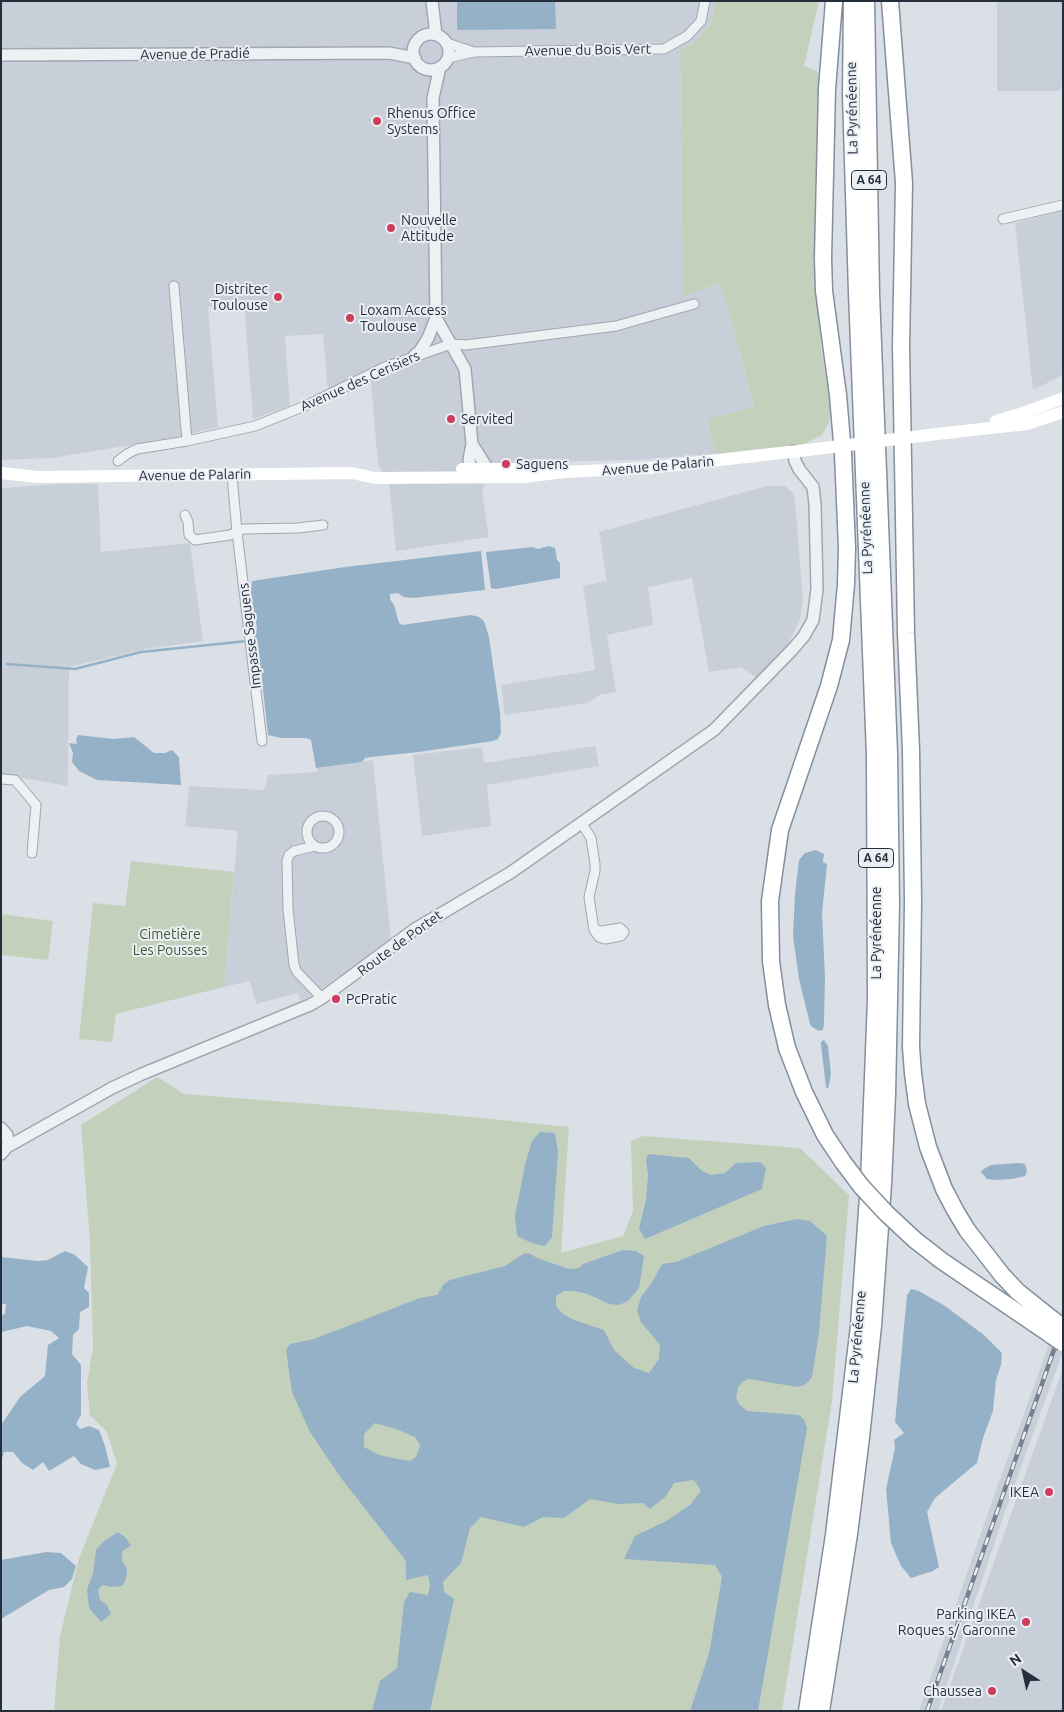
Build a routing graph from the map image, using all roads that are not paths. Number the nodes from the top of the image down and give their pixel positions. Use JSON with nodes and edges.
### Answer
{"nodes":[{"id":1,"x":705,"y":1,"type":"edge"},
{"id":2,"x":834,"y":1,"type":"edge"},
{"id":3,"x":852,"y":1,"type":"edge"},
{"id":4,"x":866,"y":1,"type":"edge"},
{"id":5,"x":890,"y":1,"type":"edge"},
{"id":6,"x":432,"y":5,"type":"edge"},
{"id":7,"x":436,"y":35,"type":"junction"},
{"id":8,"x":419,"y":40,"type":"junction"},
{"id":9,"x":447,"y":43,"type":"junction"},
{"id":10,"x":474,"y":52,"type":"junction"},
{"id":11,"x":389,"y":53,"type":"junction"},
{"id":12,"x":1,"y":55,"type":"edge"},
{"id":13,"x":415,"y":58,"type":"junction"},
{"id":14,"x":448,"y":58,"type":"junction"},
{"id":15,"x":423,"y":68,"type":"junction"},
{"id":16,"x":440,"y":68,"type":"junction"},
{"id":17,"x":433,"y":94,"type":"junction"},
{"id":18,"x":1063,"y":204,"type":"edge"},
{"id":19,"x":1003,"y":219,"type":"dead end"},
{"id":20,"x":174,"y":286,"type":"dead end"},
{"id":21,"x":694,"y":304,"type":"dead end"},
{"id":22,"x":436,"y":318,"type":"junction"},
{"id":23,"x":451,"y":344,"type":"junction"},
{"id":24,"x":414,"y":356,"type":"junction"},
{"id":25,"x":1063,"y":398,"type":"edge"},
{"id":26,"x":1063,"y":412,"type":"edge"},
{"id":27,"x":962,"y":431,"type":"junction"},
{"id":28,"x":187,"y":441,"type":"junction"},
{"id":29,"x":794,"y":451,"type":"junction"},
{"id":30,"x":118,"y":461,"type":"dead end"},
{"id":31,"x":474,"y":469,"type":"junction"},
{"id":32,"x":1,"y":473,"type":"edge"},
{"id":33,"x":232,"y":475,"type":"junction"},
{"id":34,"x":37,"y":477,"type":"junction"},
{"id":35,"x":1,"y":480,"type":"edge"},
{"id":36,"x":185,"y":515,"type":"dead end"},
{"id":37,"x":323,"y":525,"type":"dead end"},
{"id":38,"x":237,"y":532,"type":"junction"},
{"id":39,"x":262,"y":741,"type":"dead end"},
{"id":40,"x":1,"y":779,"type":"edge"},
{"id":41,"x":582,"y":824,"type":"junction"},
{"id":42,"x":315,"y":846,"type":"dead end"},
{"id":43,"x":32,"y":853,"type":"dead end"},
{"id":44,"x":594,"y":930,"type":"dead end"},
{"id":45,"x":322,"y":998,"type":"junction"},
{"id":46,"x":3,"y":1130,"type":"edge"},
{"id":47,"x":23,"y":1137,"type":"junction"},
{"id":48,"x":4,"y":1150,"type":"edge"},
{"id":49,"x":1058,"y":1332,"type":"edge"},
{"id":50,"x":807,"y":1711,"type":"edge"},
{"id":51,"x":821,"y":1711,"type":"edge"}],
"edges":[{"from":1,"to":10,"type":"street","name":"Avenue du Bois Vert"},
{"from":2,"to":49,"type":"highway","bridge":true},
{"from":3,"to":50,"type":"highway","name":"La Pyrénéenne","number":"A 64"},
{"from":4,"to":51,"type":"highway","name":"La Pyrénéenne","number":"A 64"},
{"from":5,"to":49,"type":"highway"},
{"from":6,"to":7,"type":"street"},
{"from":6,"to":8,"type":"street"},
{"from":7,"to":8,"type":"street"},
{"from":7,"to":9,"type":"street"},
{"from":8,"to":11,"type":"street","name":"Avenue de Pradié"},
{"from":8,"to":13,"type":"street"},
{"from":9,"to":10,"type":"street","name":"Avenue du Bois Vert"},
{"from":9,"to":14,"type":"street"},
{"from":10,"to":14,"type":"street","name":"Avenue du Bois Vert"},
{"from":11,"to":12,"type":"street","name":"Avenue de Pradié"},
{"from":11,"to":13,"type":"street","name":"Avenue de Pradié"},
{"from":13,"to":15,"type":"street"},
{"from":14,"to":16,"type":"street"},
{"from":15,"to":16,"type":"street"},
{"from":15,"to":17,"type":"street"},
{"from":16,"to":17,"type":"street"},
{"from":17,"to":22,"type":"street"},
{"from":18,"to":19,"type":"street"},
{"from":20,"to":28,"type":"street"},
{"from":21,"to":23,"type":"street","name":"Avenue des Cerisiers"},
{"from":22,"to":23,"type":"street"},
{"from":22,"to":24,"type":"street"},
{"from":23,"to":24,"type":"street","name":"Avenue des Cerisiers"},
{"from":23,"to":31,"type":"street"},
{"from":24,"to":28,"type":"street","name":"Avenue des Cerisiers"},
{"from":25,"to":27,"type":"main road","name":"Avenue de Palarin"},
{"from":26,"to":27,"type":"main road","name":"Avenue de Palarin"},
{"from":27,"to":29,"type":"main road","name":"Avenue de Palarin","bridge":true},
{"from":28,"to":30,"type":"street","name":"Avenue des Cerisiers"},
{"from":29,"to":31,"type":"main road","name":"Avenue de Palarin"},
{"from":29,"to":41,"type":"street","name":"Route de Portet"},
{"from":31,"to":33,"type":"main road","name":"Avenue de Palarin"},
{"from":32,"to":34,"type":"main road","name":"Avenue de Palarin"},
{"from":33,"to":34,"type":"main road","name":"Avenue de Palarin"},
{"from":33,"to":38,"type":"street","name":"Impasse Saguens"},
{"from":34,"to":35,"type":"main road","name":"Avenue de Palarin"},
{"from":36,"to":38,"type":"street"},
{"from":37,"to":38,"type":"street"},
{"from":38,"to":39,"type":"street","name":"Impasse Saguens"},
{"from":40,"to":43,"type":"street"},
{"from":41,"to":44,"type":"street"},
{"from":41,"to":45,"type":"street","name":"Route de Portet"},
{"from":42,"to":45,"type":"street"},
{"from":45,"to":47,"type":"street","name":"Route de Portet"},
{"from":46,"to":47,"type":"street"},
{"from":46,"to":48,"type":"street"},
{"from":47,"to":48,"type":"street","name":"Route de Portet"}]}
